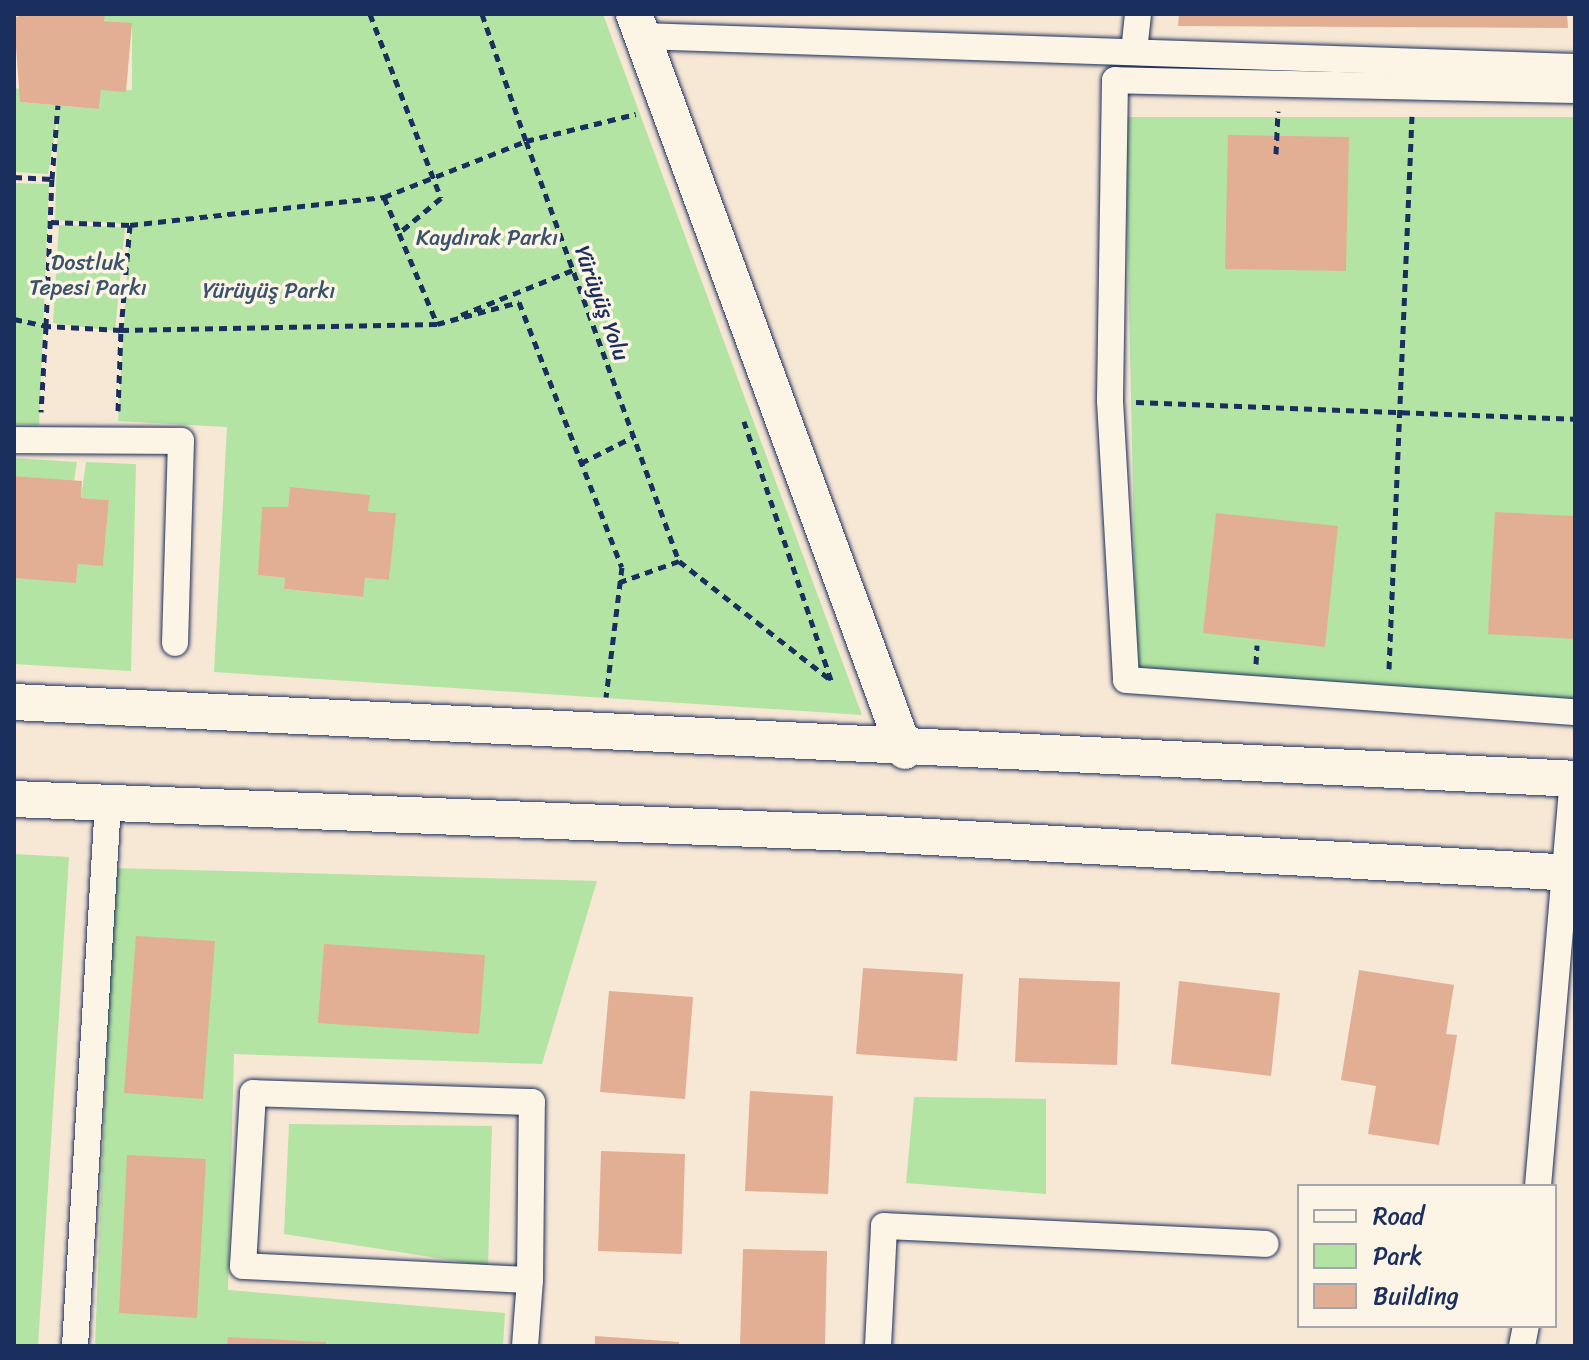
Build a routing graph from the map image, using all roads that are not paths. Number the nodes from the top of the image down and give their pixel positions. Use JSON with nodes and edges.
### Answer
{"nodes":[{"id":1,"x":1138,"y":14,"type":"edge"},
{"id":2,"x":638,"y":25,"type":"edge"},
{"id":3,"x":1134,"y":52,"type":"junction"},
{"id":4,"x":1575,"y":67,"type":"edge"},
{"id":5,"x":1575,"y":90,"type":"edge"},
{"id":6,"x":26,"y":440,"type":"edge"},
{"id":7,"x":175,"y":643,"type":"dead end"},
{"id":8,"x":14,"y":702,"type":"edge"},
{"id":9,"x":1575,"y":712,"type":"edge"},
{"id":10,"x":905,"y":751,"type":"junction"},
{"id":11,"x":1574,"y":779,"type":"edge"},
{"id":12,"x":14,"y":799,"type":"edge"},
{"id":13,"x":108,"y":804,"type":"junction"},
{"id":14,"x":1570,"y":873,"type":"edge"},
{"id":15,"x":1538,"y":1184,"type":"edge"},
{"id":16,"x":1266,"y":1244,"type":"dead end"},
{"id":17,"x":530,"y":1280,"type":"junction"},
{"id":18,"x":75,"y":1346,"type":"edge"},
{"id":19,"x":525,"y":1346,"type":"edge"},
{"id":20,"x":878,"y":1346,"type":"edge"}],
"edges":[{"from":1,"to":3,"type":"street"},
{"from":2,"to":3,"type":"street"},
{"from":2,"to":10,"type":"street"},
{"from":3,"to":4,"type":"street"},
{"from":5,"to":9,"type":"street"},
{"from":6,"to":7,"type":"street"},
{"from":8,"to":10,"type":"street"},
{"from":10,"to":11,"type":"street"},
{"from":11,"to":14,"type":"street"},
{"from":12,"to":13,"type":"street"},
{"from":13,"to":14,"type":"street"},
{"from":13,"to":18,"type":"street"},
{"from":14,"to":15,"type":"street"},
{"from":16,"to":20,"type":"street"},
{"from":17,"to":17,"type":"street"},
{"from":17,"to":19,"type":"street"}]}
